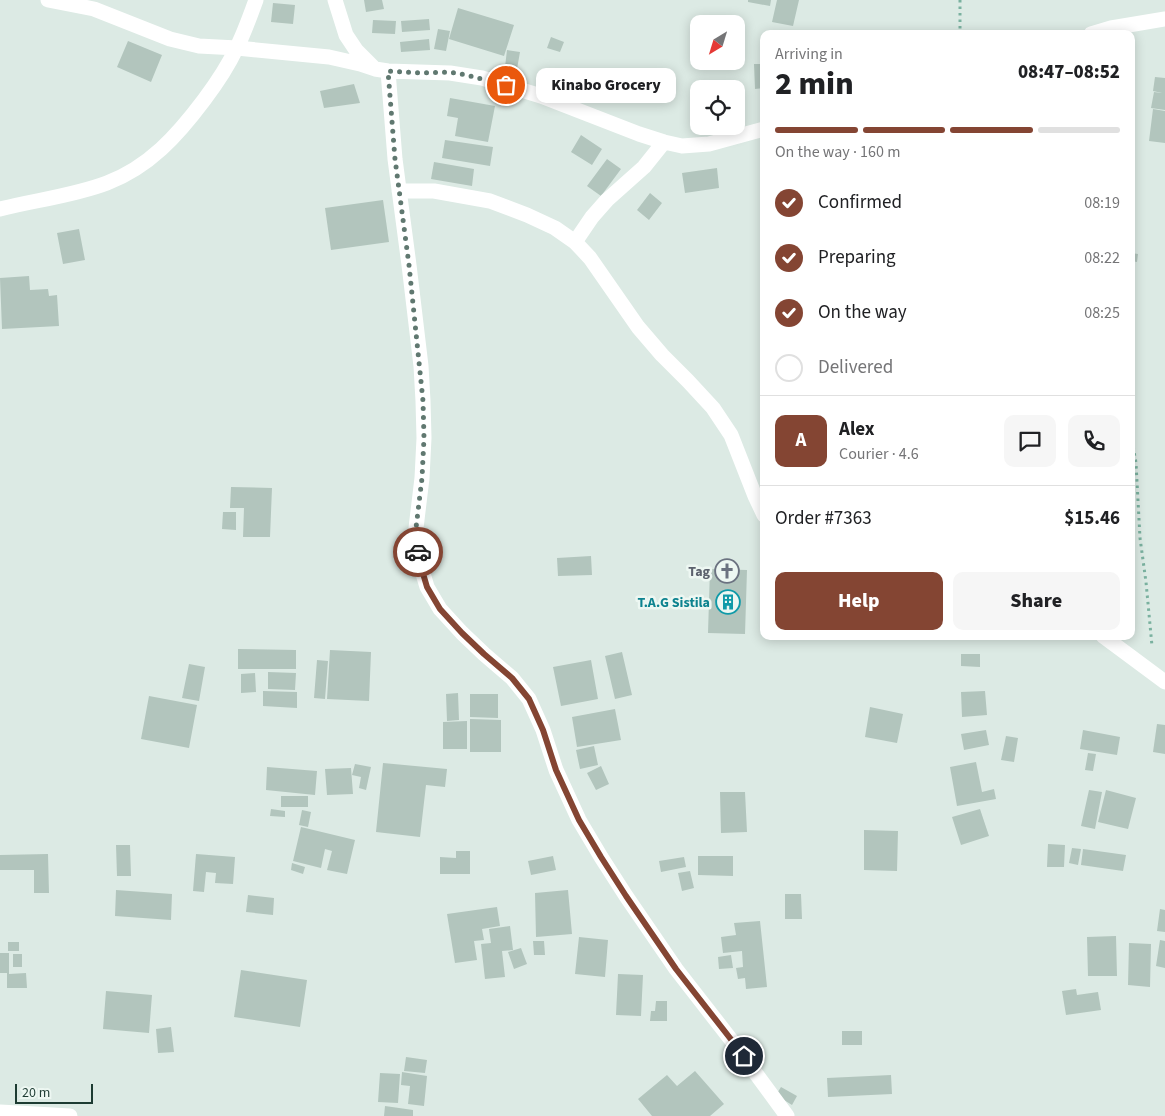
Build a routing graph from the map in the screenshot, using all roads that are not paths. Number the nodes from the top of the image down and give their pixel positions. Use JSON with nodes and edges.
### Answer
{"nodes":[{"id":1,"x":48,"y":0,"type":"edge"},
{"id":2,"x":256,"y":0,"type":"edge"},
{"id":3,"x":335,"y":0,"type":"edge"},
{"id":4,"x":1165,"y":19,"type":"edge"},
{"id":5,"x":1105,"y":30,"type":"edge"},
{"id":6,"x":237,"y":48,"type":"junction"},
{"id":7,"x":381,"y":70,"type":"junction"},
{"id":8,"x":760,"y":129,"type":"edge"},
{"id":9,"x":664,"y":142,"type":"junction"},
{"id":10,"x":399,"y":191,"type":"junction"},
{"id":11,"x":0,"y":209,"type":"edge"},
{"id":12,"x":576,"y":242,"type":"junction"},
{"id":13,"x":760,"y":507,"type":"edge"},
{"id":14,"x":1108,"y":640,"type":"edge"},
{"id":15,"x":1160,"y":678,"type":"edge"},
{"id":16,"x":0,"y":1112,"type":"edge"},
{"id":17,"x":70,"y":1116,"type":"edge"},
{"id":18,"x":787,"y":1116,"type":"edge"}],
"edges":[{"from":1,"to":6,"type":"street"},
{"from":2,"to":6,"type":"street"},
{"from":3,"to":7,"type":"street"},
{"from":4,"to":5,"type":"street"},
{"from":6,"to":7,"type":"street"},
{"from":6,"to":11,"type":"street"},
{"from":7,"to":9,"type":"street"},
{"from":7,"to":10,"type":"street"},
{"from":8,"to":9,"type":"street"},
{"from":9,"to":12,"type":"street"},
{"from":10,"to":12,"type":"street"},
{"from":10,"to":18,"type":"street"},
{"from":12,"to":13,"type":"street"},
{"from":14,"to":15,"type":"street"},
{"from":16,"to":17,"type":"street"}]}
